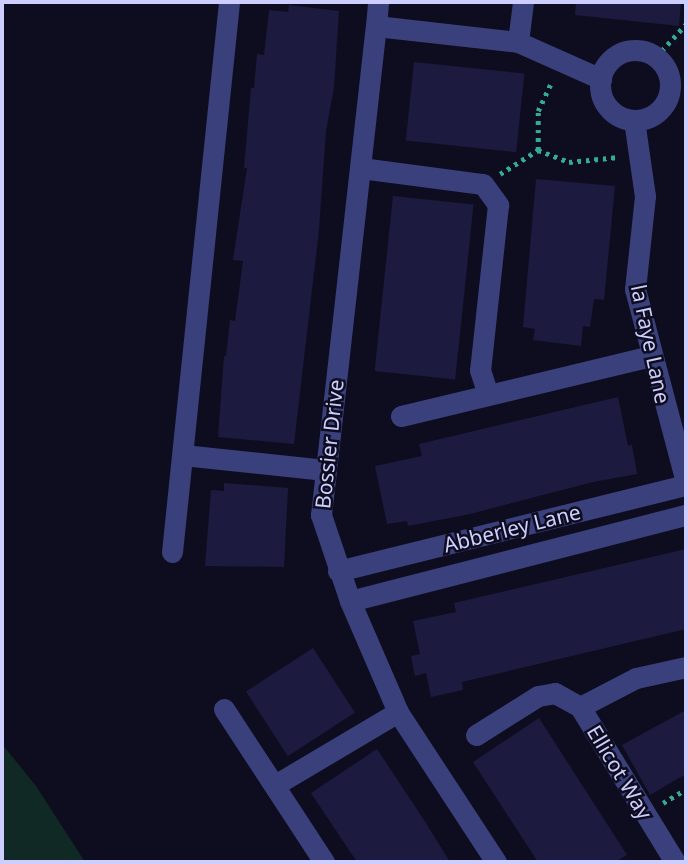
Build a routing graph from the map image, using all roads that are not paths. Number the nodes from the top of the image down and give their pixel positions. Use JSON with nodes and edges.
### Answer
{"nodes":[{"id":1,"x":229,"y":2,"type":"edge"},
{"id":2,"x":378,"y":2,"type":"edge"},
{"id":3,"x":523,"y":2,"type":"edge"},
{"id":4,"x":376,"y":26,"type":"junction"},
{"id":5,"x":518,"y":42,"type":"junction"},
{"id":6,"x":601,"y":79,"type":"junction"},
{"id":7,"x":635,"y":120,"type":"junction"},
{"id":8,"x":361,"y":168,"type":"junction"},
{"id":9,"x":650,"y":356,"type":"junction"},
{"id":10,"x":488,"y":394,"type":"junction"},
{"id":11,"x":401,"y":416,"type":"dead end"},
{"id":12,"x":183,"y":455,"type":"junction"},
{"id":13,"x":325,"y":470,"type":"junction"},
{"id":14,"x":686,"y":484,"type":"edge"},
{"id":15,"x":686,"y":509,"type":"edge"},
{"id":16,"x":172,"y":552,"type":"dead end"},
{"id":17,"x":338,"y":571,"type":"junction"},
{"id":18,"x":350,"y":601,"type":"junction"},
{"id":19,"x":686,"y":667,"type":"edge"},
{"id":20,"x":580,"y":707,"type":"junction"},
{"id":21,"x":223,"y":709,"type":"dead end"},
{"id":22,"x":398,"y":712,"type":"junction"},
{"id":23,"x":476,"y":735,"type":"dead end"},
{"id":24,"x":275,"y":785,"type":"junction"},
{"id":25,"x":324,"y":862,"type":"edge"},
{"id":26,"x":496,"y":862,"type":"edge"},
{"id":27,"x":675,"y":862,"type":"edge"}],
"edges":[{"from":1,"to":12,"type":"street"},
{"from":2,"to":4,"type":"street","name":"Bossier Drive"},
{"from":3,"to":5,"type":"street"},
{"from":4,"to":5,"type":"street"},
{"from":4,"to":8,"type":"street","name":"Bossier Drive"},
{"from":5,"to":6,"type":"street"},
{"from":6,"to":7,"type":"street"},
{"from":6,"to":7,"type":"street"},
{"from":7,"to":9,"type":"street","name":"la Faye Lane"},
{"from":8,"to":10,"type":"street"},
{"from":8,"to":13,"type":"street","name":"Bossier Drive"},
{"from":9,"to":10,"type":"street"},
{"from":9,"to":14,"type":"street","name":"la Faye Lane"},
{"from":10,"to":11,"type":"street"},
{"from":12,"to":13,"type":"street"},
{"from":12,"to":16,"type":"street"},
{"from":13,"to":17,"type":"street","name":"Bossier Drive"},
{"from":14,"to":17,"type":"street","name":"Abberley Lane"},
{"from":15,"to":18,"type":"street","name":"Abberley Lane"},
{"from":17,"to":18,"type":"street","name":"Bossier Drive"},
{"from":18,"to":22,"type":"street","name":"Bossier Drive"},
{"from":19,"to":20,"type":"street","name":"Ellicot Way"},
{"from":20,"to":23,"type":"street"},
{"from":20,"to":27,"type":"street","name":"Ellicot Way"},
{"from":21,"to":24,"type":"street"},
{"from":22,"to":24,"type":"street"},
{"from":22,"to":26,"type":"street","name":"Bossier Drive"},
{"from":24,"to":25,"type":"street"}]}
